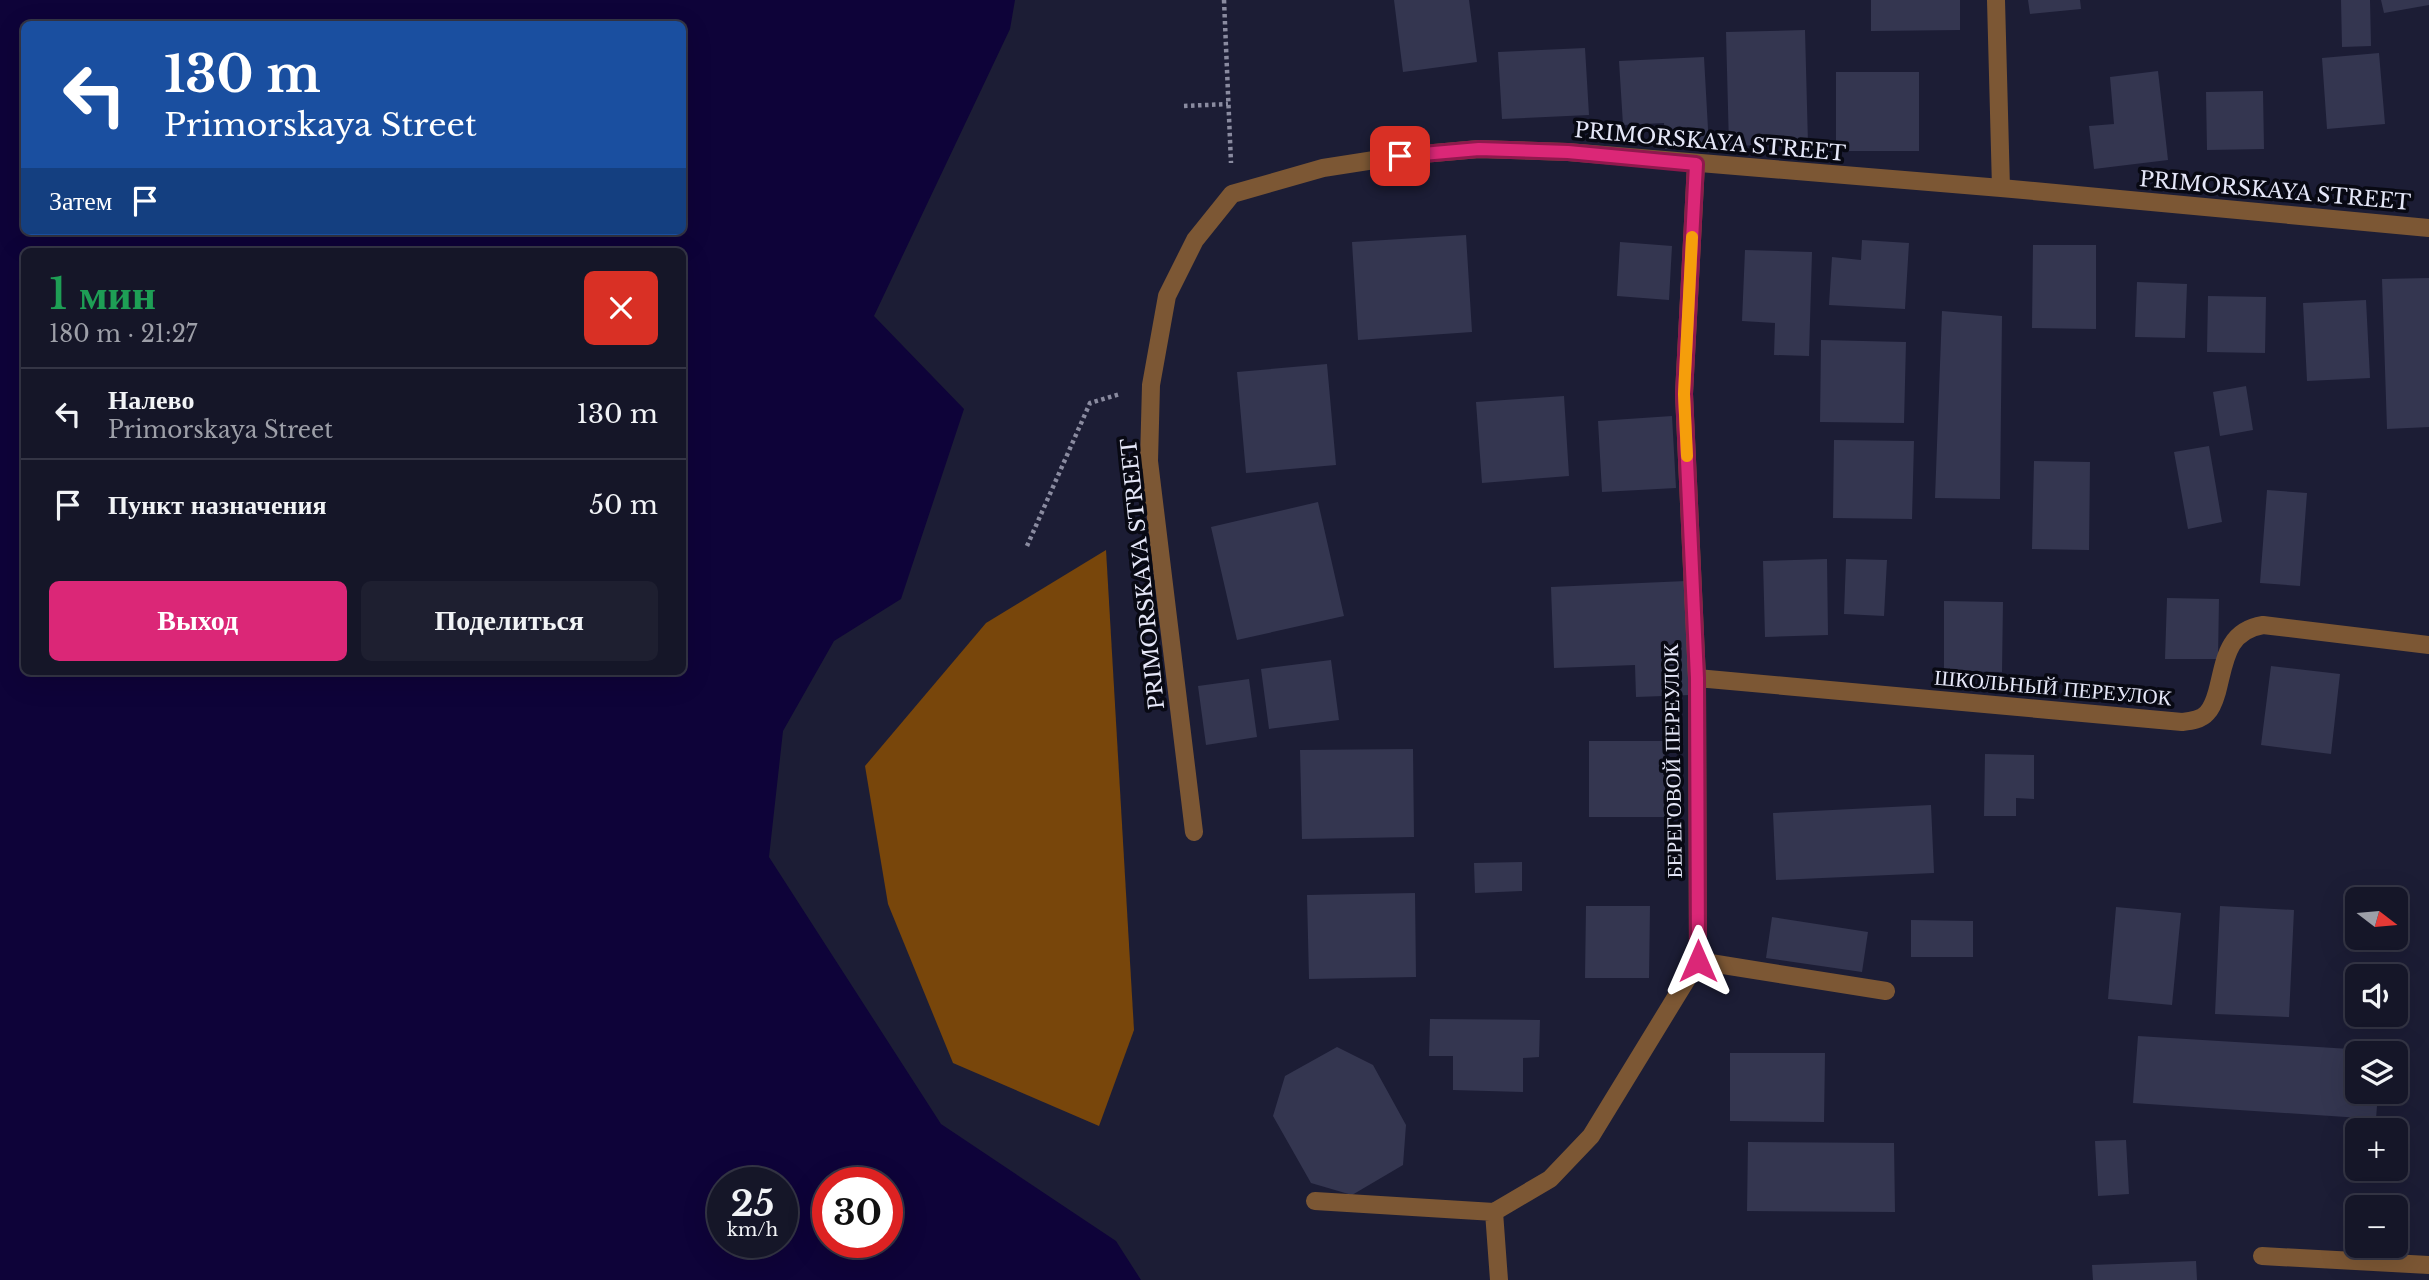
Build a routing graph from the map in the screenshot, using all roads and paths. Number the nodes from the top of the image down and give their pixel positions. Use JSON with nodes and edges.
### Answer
{"nodes":[{"id":1,"x":1224,"y":0,"type":"edge"},
{"id":2,"x":1996,"y":0,"type":"edge"},
{"id":3,"x":1228,"y":104,"type":"junction"},
{"id":4,"x":1184,"y":106,"type":"dead end"},
{"id":5,"x":1696,"y":164,"type":"junction"},
{"id":6,"x":2001,"y":188,"type":"junction"},
{"id":7,"x":1232,"y":194,"type":"junction"},
{"id":8,"x":2429,"y":228,"type":"edge"},
{"id":9,"x":1151,"y":385,"type":"junction"},
{"id":10,"x":1027,"y":547,"type":"dead end"},
{"id":11,"x":2429,"y":645,"type":"edge"},
{"id":12,"x":1697,"y":678,"type":"junction"},
{"id":13,"x":1194,"y":832,"type":"dead end"},
{"id":14,"x":1698,"y":961,"type":"junction"},
{"id":15,"x":1886,"y":991,"type":"dead end"},
{"id":16,"x":1315,"y":1201,"type":"dead end"},
{"id":17,"x":1494,"y":1212,"type":"junction"},
{"id":18,"x":2262,"y":1256,"type":"dead end"},
{"id":19,"x":2429,"y":1265,"type":"edge"},
{"id":20,"x":1499,"y":1280,"type":"edge"}],
"edges":[{"from":1,"to":3,"type":"path"},
{"from":2,"to":6,"type":"street"},
{"from":3,"to":4,"type":"path"},
{"from":3,"to":7,"type":"path"},
{"from":5,"to":6,"type":"street","name":"PRIMORSKAYA STREET"},
{"from":5,"to":7,"type":"street","name":"PRIMORSKAYA STREET"},
{"from":5,"to":12,"type":"street","name":"БЕРЕГОВОЙ ПЕРЕУЛОК"},
{"from":6,"to":8,"type":"street","name":"PRIMORSKAYA STREET"},
{"from":7,"to":9,"type":"street","name":"PRIMORSKAYA STREET"},
{"from":9,"to":10,"type":"path"},
{"from":9,"to":13,"type":"street","name":"PRIMORSKAYA STREET"},
{"from":11,"to":12,"type":"street","name":"ШКОЛЬНЫЙ ПЕРЕУЛОК"},
{"from":12,"to":14,"type":"street","name":"БЕРЕГОВОЙ ПЕРЕУЛОК"},
{"from":14,"to":15,"type":"street"},
{"from":14,"to":17,"type":"street"},
{"from":16,"to":17,"type":"street"},
{"from":17,"to":20,"type":"street"},
{"from":18,"to":19,"type":"street"}]}
